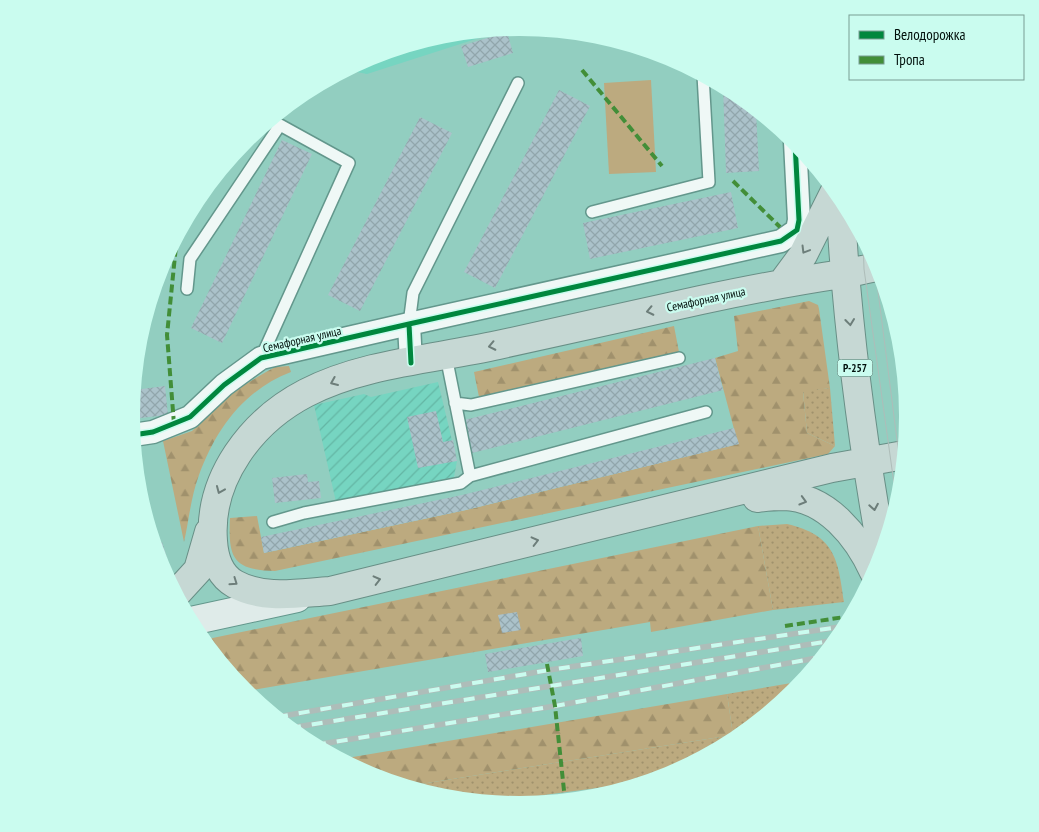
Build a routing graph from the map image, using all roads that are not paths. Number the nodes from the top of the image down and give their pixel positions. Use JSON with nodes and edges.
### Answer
{"nodes":[{"id":1,"x":518,"y":83,"type":"dead end"},
{"id":2,"x":703,"y":84,"type":"edge"},
{"id":3,"x":796,"y":156,"type":"edge"},
{"id":4,"x":831,"y":199,"type":"edge"},
{"id":5,"x":592,"y":212,"type":"dead end"},
{"id":6,"x":841,"y":215,"type":"edge"},
{"id":7,"x":869,"y":269,"type":"edge"},
{"id":8,"x":844,"y":274,"type":"junction"},
{"id":9,"x":784,"y":282,"type":"junction"},
{"id":10,"x":187,"y":289,"type":"dead end"},
{"id":11,"x":409,"y":324,"type":"junction"},
{"id":12,"x":446,"y":356,"type":"junction"},
{"id":13,"x":261,"y":358,"type":"junction"},
{"id":14,"x":678,"y":358,"type":"dead end"},
{"id":15,"x":411,"y":362,"type":"junction"},
{"id":16,"x":456,"y":403,"type":"junction"},
{"id":17,"x":706,"y":412,"type":"dead end"},
{"id":18,"x":141,"y":434,"type":"edge"},
{"id":19,"x":897,"y":456,"type":"edge"},
{"id":20,"x":866,"y":462,"type":"junction"},
{"id":21,"x":470,"y":476,"type":"junction"},
{"id":22,"x":703,"y":500,"type":"junction"},
{"id":23,"x":273,"y":522,"type":"dead end"},
{"id":24,"x":211,"y":524,"type":"junction"},
{"id":25,"x":879,"y":537,"type":"edge"},
{"id":26,"x":869,"y":563,"type":"edge"},
{"id":27,"x":181,"y":588,"type":"edge"},
{"id":28,"x":330,"y":591,"type":"junction"},
{"id":29,"x":199,"y":619,"type":"edge"}],
"edges":[{"from":1,"to":11,"type":"lane"},
{"from":2,"to":5,"type":"lane"},
{"from":3,"to":11,"type":"street","name":"Семафорная улица"},
{"from":4,"to":9,"type":"highway","one_way":true},
{"from":6,"to":8,"type":"highway","number":"Р-257"},
{"from":7,"to":8,"type":"highway","name":"Семафорная улица"},
{"from":8,"to":9,"type":"highway","name":"Семафорная улица"},
{"from":8,"to":20,"type":"highway","number":"Р-257","one_way":true},
{"from":9,"to":12,"type":"highway","name":"Семафорная улица","one_way":true},
{"from":10,"to":13,"type":"lane"},
{"from":11,"to":13,"type":"street","name":"Семафорная улица"},
{"from":11,"to":15,"type":"street"},
{"from":12,"to":15,"type":"highway","name":"Семафорная улица"},
{"from":12,"to":16,"type":"lane"},
{"from":13,"to":18,"type":"street","name":"Семафорная улица"},
{"from":14,"to":16,"type":"lane"},
{"from":15,"to":24,"type":"highway","name":"Семафорная улица","one_way":true},
{"from":16,"to":21,"type":"lane"},
{"from":17,"to":21,"type":"lane"},
{"from":19,"to":20,"type":"highway","name":"Семафорная улица"},
{"from":20,"to":22,"type":"highway","name":"Семафорная улица"},
{"from":20,"to":25,"type":"highway","number":"Р-257","one_way":true},
{"from":21,"to":23,"type":"lane"},
{"from":22,"to":26,"type":"highway","one_way":true},
{"from":28,"to":22,"type":"highway","name":"Семафорная улица","one_way":true},
{"from":24,"to":27,"type":"highway"},
{"from":24,"to":28,"type":"highway","name":"Семафорная улица","one_way":true},
{"from":28,"to":29,"type":"main road","name":"Семафорная улица"}]}
